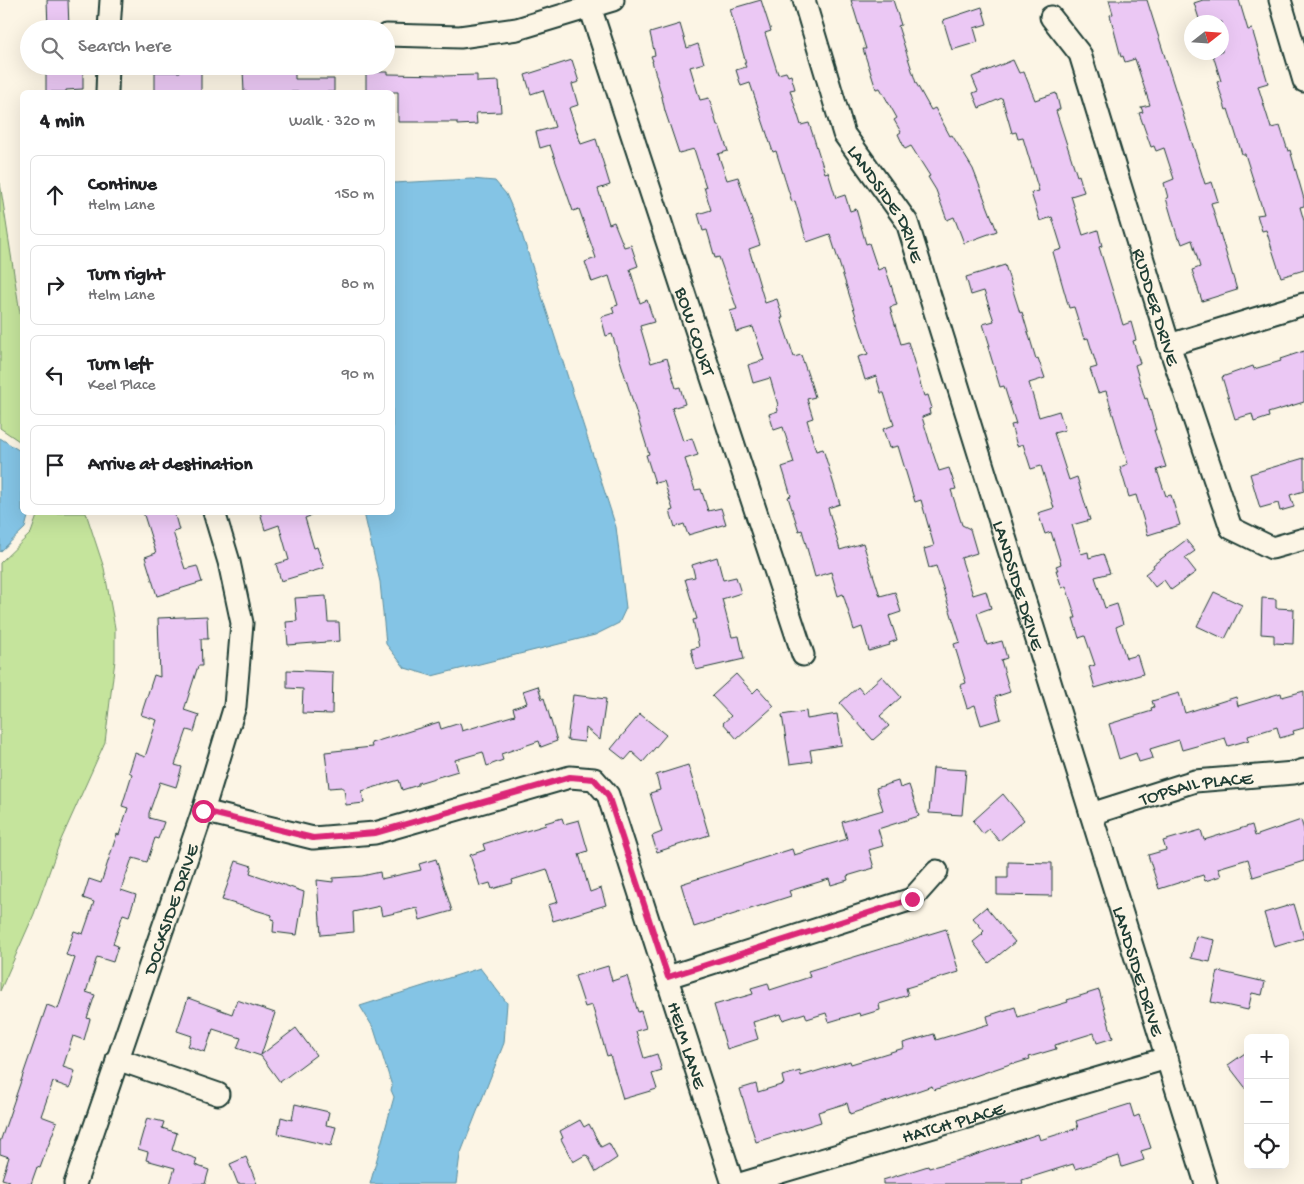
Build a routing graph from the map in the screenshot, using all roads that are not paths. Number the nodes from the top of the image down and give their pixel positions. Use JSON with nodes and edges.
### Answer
{"nodes":[{"id":1,"x":111,"y":0,"type":"edge"},
{"id":2,"x":613,"y":0,"type":"edge"},
{"id":3,"x":804,"y":0,"type":"edge"},
{"id":4,"x":1280,"y":0,"type":"edge"},
{"id":5,"x":590,"y":7,"type":"junction"},
{"id":6,"x":1051,"y":17,"type":"dead end"},
{"id":7,"x":110,"y":20,"type":"edge"},
{"id":8,"x":395,"y":35,"type":"edge"},
{"id":9,"x":108,"y":75,"type":"edge"},
{"id":10,"x":1304,"y":81,"type":"edge"},
{"id":11,"x":107,"y":90,"type":"edge"},
{"id":12,"x":1304,"y":304,"type":"edge"},
{"id":13,"x":1169,"y":345,"type":"junction"},
{"id":14,"x":215,"y":515,"type":"edge"},
{"id":15,"x":1304,"y":539,"type":"edge"},
{"id":16,"x":803,"y":655,"type":"dead end"},
{"id":17,"x":1304,"y":770,"type":"edge"},
{"id":18,"x":203,"y":811,"type":"junction"},
{"id":19,"x":1090,"y":814,"type":"junction"},
{"id":20,"x":937,"y":871,"type":"dead end"},
{"id":21,"x":668,"y":977,"type":"junction"},
{"id":22,"x":1167,"y":1058,"type":"junction"},
{"id":23,"x":117,"y":1059,"type":"junction"},
{"id":24,"x":218,"y":1094,"type":"dead end"},
{"id":25,"x":74,"y":1184,"type":"edge"},
{"id":26,"x":733,"y":1184,"type":"edge"},
{"id":27,"x":740,"y":1184,"type":"edge"},
{"id":28,"x":1206,"y":1184,"type":"edge"}],
"edges":[{"from":1,"to":7,"type":"street"},
{"from":2,"to":5,"type":"street"},
{"from":3,"to":19,"type":"street","name":"LANDSIDE DRIVE"},
{"from":4,"to":10,"type":"street"},
{"from":5,"to":8,"type":"street"},
{"from":5,"to":16,"type":"street","name":"BOW COURT"},
{"from":6,"to":13,"type":"street","name":"RUDDER DRIVE"},
{"from":9,"to":11,"type":"street"},
{"from":12,"to":13,"type":"street"},
{"from":13,"to":15,"type":"street","name":"RUDDER DRIVE"},
{"from":14,"to":18,"type":"street","name":"DOCKSIDE DRIVE"},
{"from":17,"to":19,"type":"street","name":"TOPSAIL PLACE"},
{"from":18,"to":21,"type":"street","name":"HELM LANE"},
{"from":18,"to":23,"type":"street","name":"DOCKSIDE DRIVE"},
{"from":19,"to":22,"type":"street","name":"LANDSIDE DRIVE"},
{"from":20,"to":21,"type":"street"},
{"from":21,"to":26,"type":"street","name":"HELM LANE"},
{"from":22,"to":27,"type":"street","name":"HATCH PLACE"},
{"from":22,"to":28,"type":"street","name":"LANDSIDE DRIVE"},
{"from":23,"to":24,"type":"street"},
{"from":23,"to":25,"type":"street","name":"DOCKSIDE DRIVE"}]}
